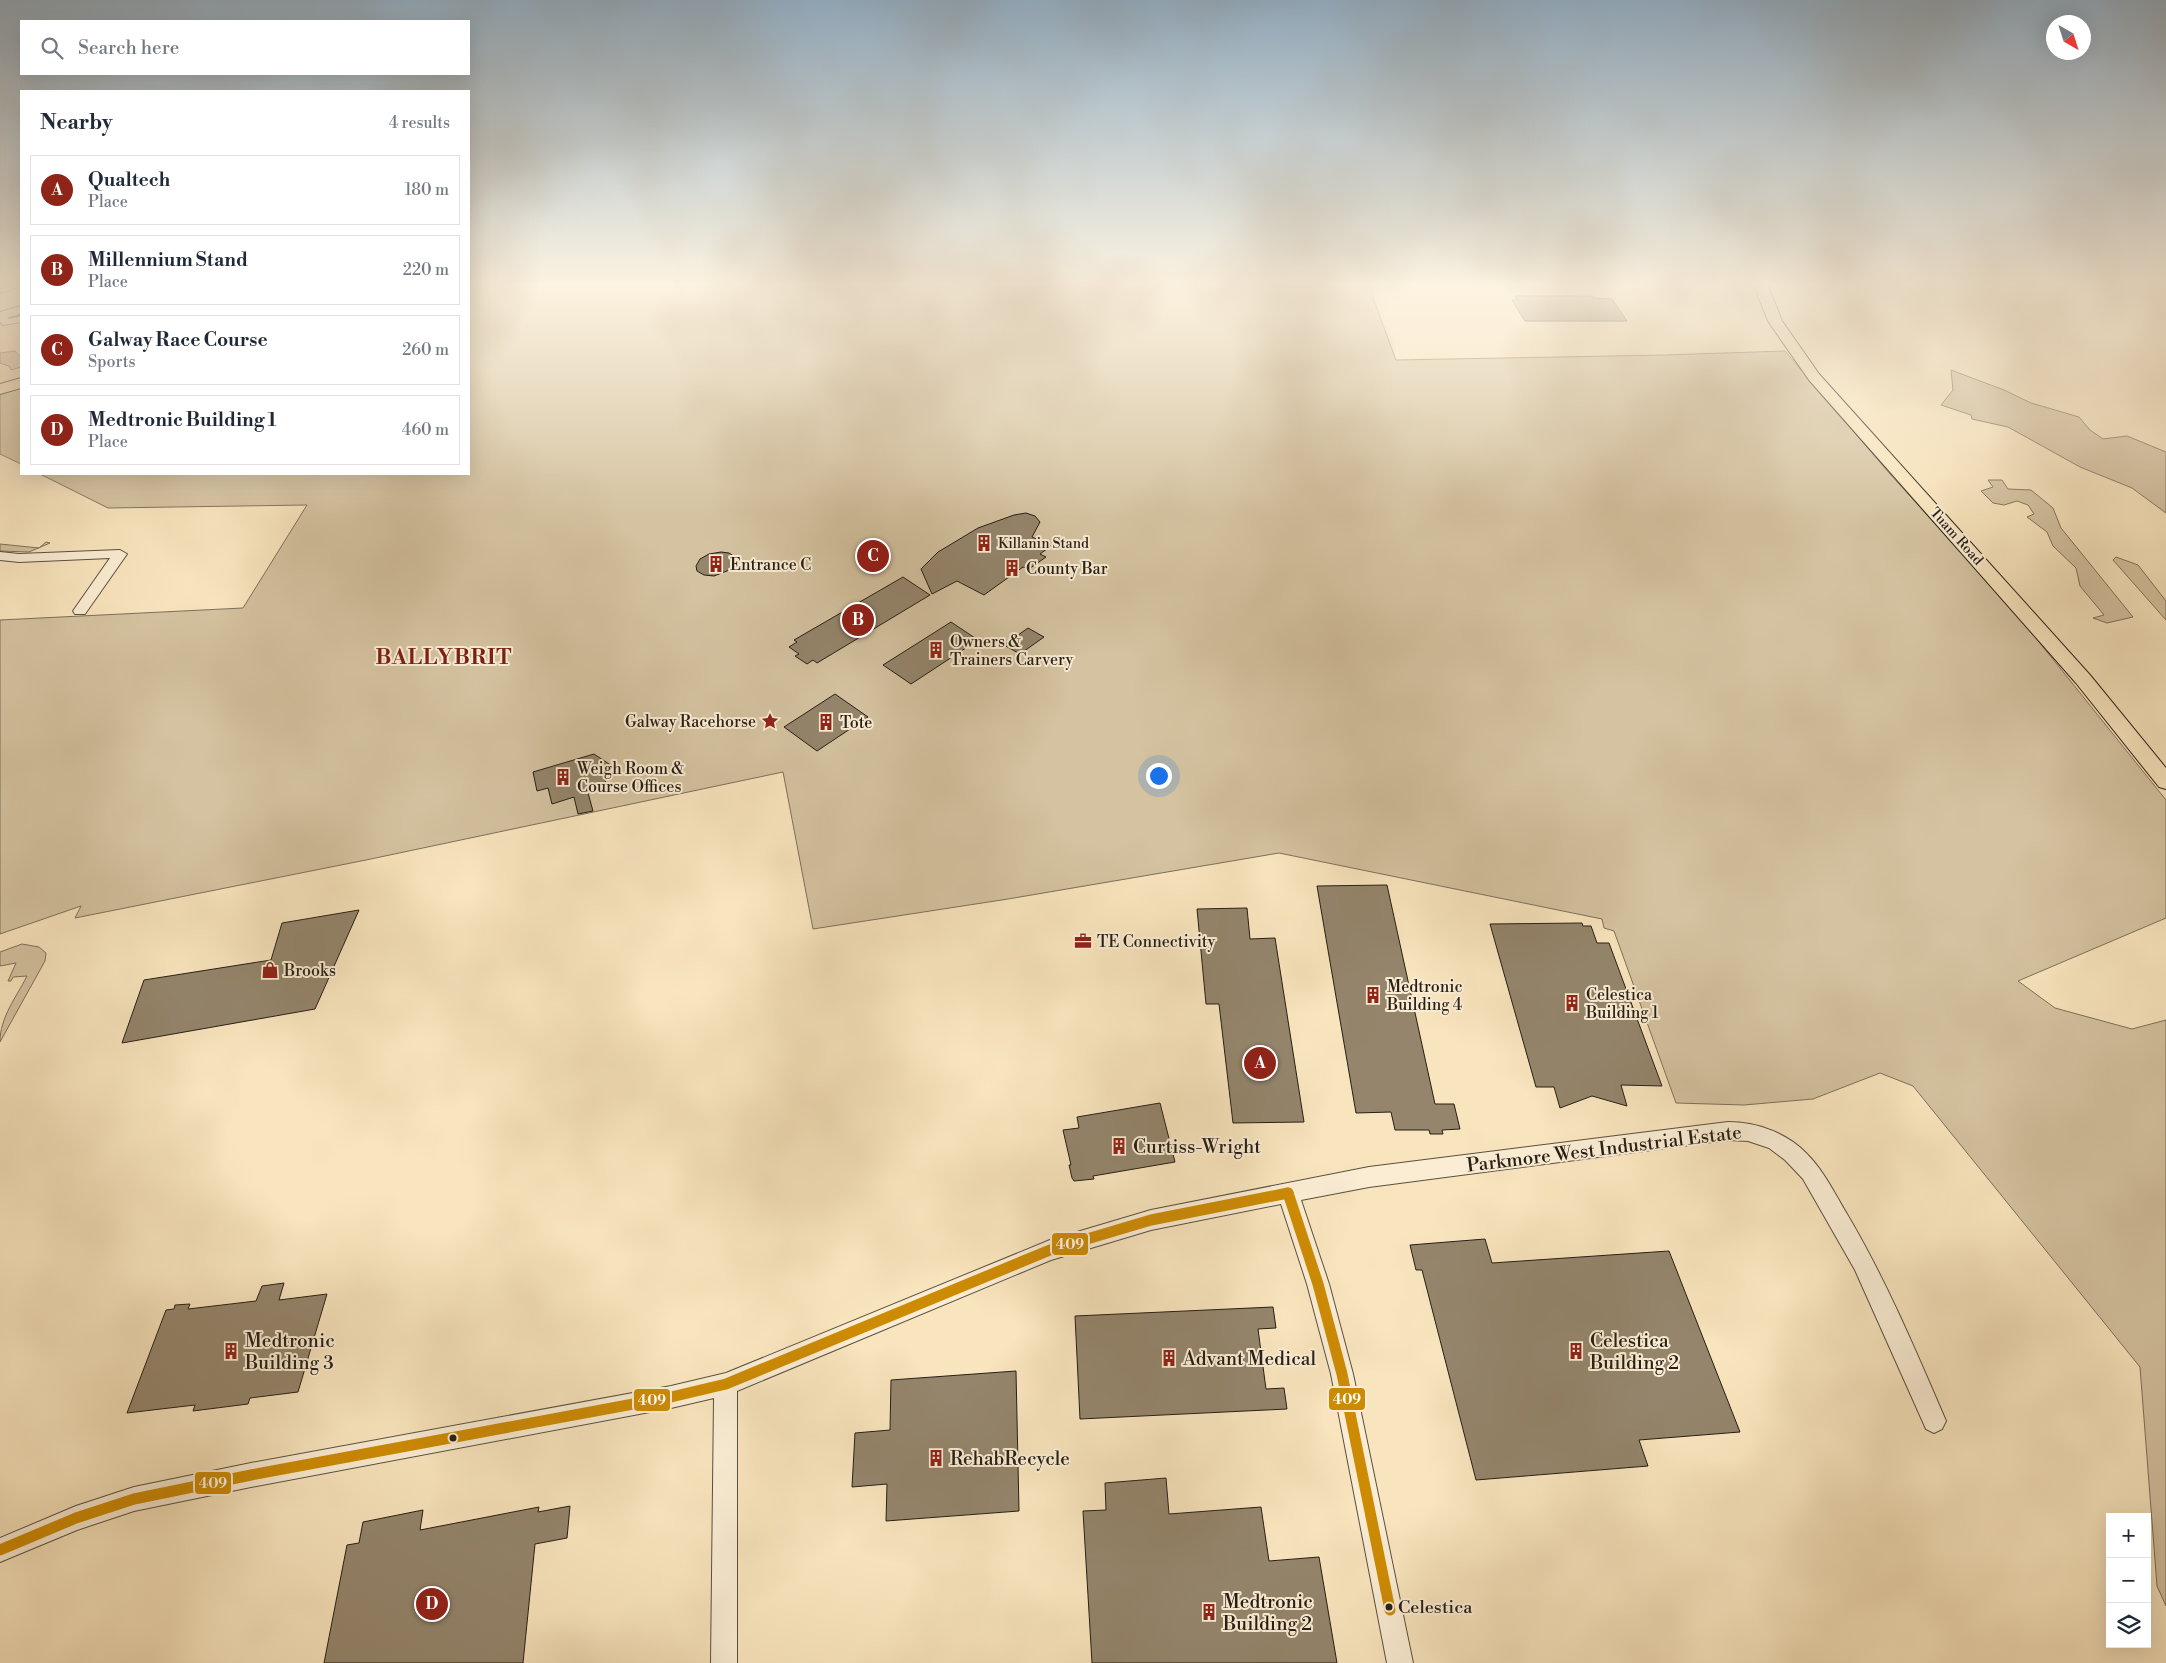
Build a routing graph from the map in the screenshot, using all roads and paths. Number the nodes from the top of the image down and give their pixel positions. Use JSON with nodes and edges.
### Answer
{"nodes":[{"id":1,"x":1801,"y":361,"type":"edge"},
{"id":2,"x":20,"y":373,"type":"edge"},
{"id":3,"x":0,"y":379,"type":"edge"},
{"id":4,"x":20,"y":383,"type":"edge"},
{"id":5,"x":0,"y":389,"type":"edge"},
{"id":6,"x":0,"y":556,"type":"edge"},
{"id":7,"x":80,"y":611,"type":"dead end"},
{"id":8,"x":2166,"y":782,"type":"edge"},
{"id":9,"x":1288,"y":1193,"type":"junction"},
{"id":10,"x":726,"y":1384,"type":"junction"},
{"id":11,"x":1934,"y":1421,"type":"dead end"},
{"id":12,"x":0,"y":1550,"type":"edge"},
{"id":13,"x":724,"y":1663,"type":"edge"},
{"id":14,"x":1400,"y":1663,"type":"edge"}],
"edges":[{"from":1,"to":8,"type":"main road","name":"Tuam Road"},
{"from":2,"to":3,"type":"highway"},
{"from":4,"to":5,"type":"highway"},
{"from":6,"to":7,"type":"street"},
{"from":9,"to":10,"type":"street","name":"Parkmore West Industrial Estate"},
{"from":9,"to":11,"type":"street","name":"Parkmore West Industrial Estate"},
{"from":9,"to":14,"type":"street"},
{"from":10,"to":12,"type":"street","name":"Parkmore West Industrial Estate"},
{"from":10,"to":13,"type":"street"}]}
